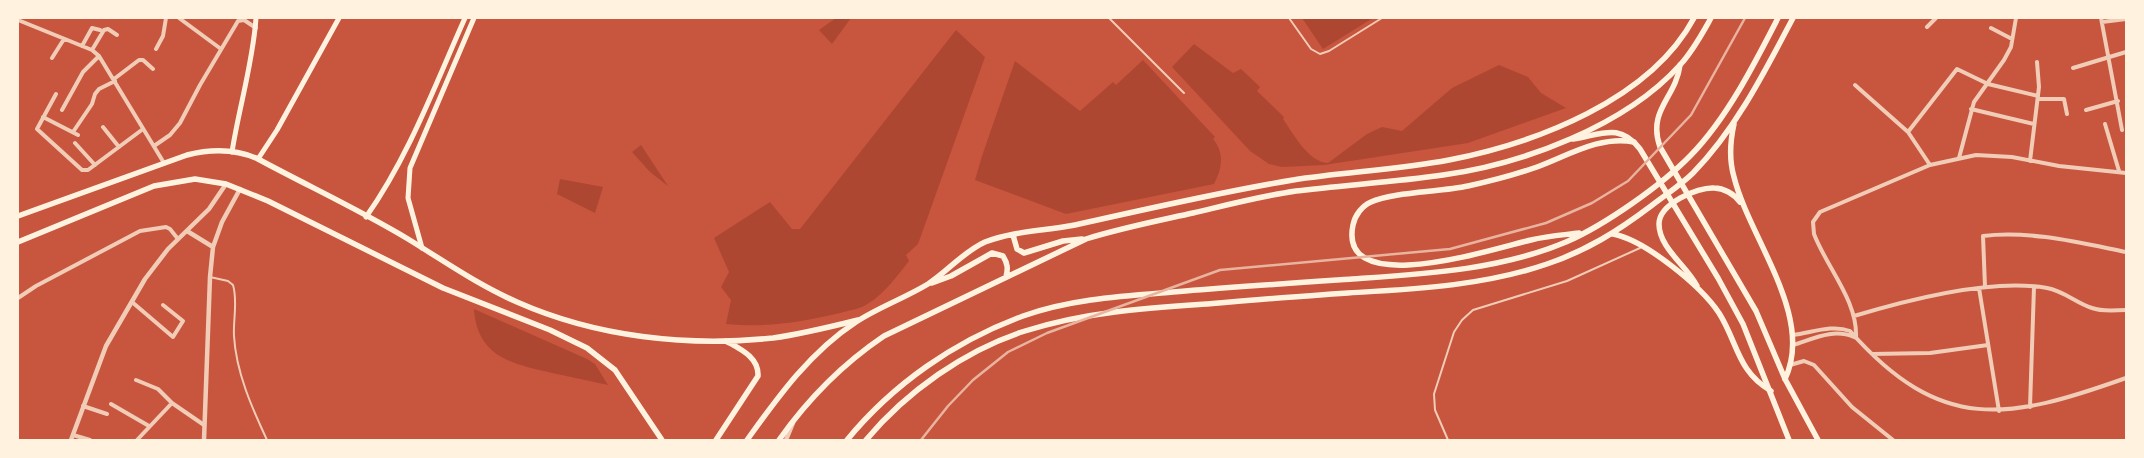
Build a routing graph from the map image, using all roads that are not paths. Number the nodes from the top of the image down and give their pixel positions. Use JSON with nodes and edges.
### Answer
{"nodes":[{"id":1,"x":166,"y":18,"type":"edge"},
{"id":2,"x":179,"y":18,"type":"edge"},
{"id":3,"x":239,"y":18,"type":"edge"},
{"id":4,"x":256,"y":18,"type":"edge"},
{"id":5,"x":339,"y":18,"type":"edge"},
{"id":6,"x":465,"y":18,"type":"edge"},
{"id":7,"x":474,"y":18,"type":"edge"},
{"id":8,"x":1109,"y":18,"type":"edge"},
{"id":9,"x":1289,"y":18,"type":"edge"},
{"id":10,"x":1382,"y":18,"type":"edge"},
{"id":11,"x":1694,"y":18,"type":"edge"},
{"id":12,"x":1711,"y":18,"type":"edge"},
{"id":13,"x":1778,"y":18,"type":"edge"},
{"id":14,"x":1793,"y":18,"type":"edge"},
{"id":15,"x":1936,"y":18,"type":"edge"},
{"id":16,"x":2016,"y":18,"type":"edge"},
{"id":17,"x":2126,"y":19,"type":"edge"},
{"id":18,"x":18,"y":20,"type":"edge"},
{"id":19,"x":2102,"y":20,"type":"edge"},
{"id":20,"x":1928,"y":27,"type":"dead end"},
{"id":21,"x":256,"y":28,"type":"junction"},
{"id":22,"x":1991,"y":28,"type":"dead end"},
{"id":23,"x":100,"y":30,"type":"dead end"},
{"id":24,"x":117,"y":35,"type":"dead end"},
{"id":25,"x":64,"y":38,"type":"junction"},
{"id":26,"x":2012,"y":39,"type":"junction"},
{"id":27,"x":82,"y":46,"type":"junction"},
{"id":28,"x":156,"y":48,"type":"dead end"},
{"id":29,"x":221,"y":49,"type":"junction"},
{"id":30,"x":92,"y":50,"type":"junction"},
{"id":31,"x":2126,"y":52,"type":"edge"},
{"id":32,"x":2109,"y":55,"type":"junction"},
{"id":33,"x":99,"y":56,"type":"junction"},
{"id":34,"x":52,"y":58,"type":"dead end"},
{"id":35,"x":2037,"y":62,"type":"dead end"},
{"id":36,"x":1680,"y":65,"type":"junction"},
{"id":37,"x":2073,"y":68,"type":"dead end"},
{"id":38,"x":153,"y":69,"type":"dead end"},
{"id":39,"x":115,"y":80,"type":"junction"},
{"id":40,"x":1988,"y":84,"type":"junction"},
{"id":41,"x":1855,"y":85,"type":"dead end"},
{"id":42,"x":1184,"y":93,"type":"dead end"},
{"id":43,"x":56,"y":94,"type":"dead end"},
{"id":44,"x":2038,"y":98,"type":"junction"},
{"id":45,"x":2118,"y":101,"type":"junction"},
{"id":46,"x":1971,"y":109,"type":"junction"},
{"id":47,"x":62,"y":110,"type":"dead end"},
{"id":48,"x":2086,"y":110,"type":"dead end"},
{"id":49,"x":2068,"y":114,"type":"dead end"},
{"id":50,"x":43,"y":116,"type":"junction"},
{"id":51,"x":1735,"y":120,"type":"junction"},
{"id":52,"x":2034,"y":124,"type":"junction"},
{"id":53,"x":2105,"y":124,"type":"dead end"},
{"id":54,"x":103,"y":127,"type":"dead end"},
{"id":55,"x":143,"y":129,"type":"junction"},
{"id":56,"x":2122,"y":130,"type":"dead end"},
{"id":57,"x":73,"y":132,"type":"junction"},
{"id":58,"x":1908,"y":132,"type":"junction"},
{"id":59,"x":78,"y":135,"type":"dead end"},
{"id":60,"x":1566,"y":139,"type":"junction"},
{"id":61,"x":1634,"y":142,"type":"junction"},
{"id":62,"x":75,"y":144,"type":"dead end"},
{"id":63,"x":154,"y":146,"type":"junction"},
{"id":64,"x":118,"y":148,"type":"junction"},
{"id":65,"x":232,"y":152,"type":"junction"},
{"id":66,"x":1959,"y":158,"type":"junction"},
{"id":67,"x":258,"y":159,"type":"junction"},
{"id":68,"x":2030,"y":161,"type":"junction"},
{"id":69,"x":164,"y":163,"type":"junction"},
{"id":70,"x":95,"y":165,"type":"junction"},
{"id":71,"x":1930,"y":166,"type":"junction"},
{"id":72,"x":2119,"y":171,"type":"junction"},
{"id":73,"x":2126,"y":173,"type":"edge"},
{"id":74,"x":226,"y":184,"type":"junction"},
{"id":75,"x":240,"y":189,"type":"junction"},
{"id":76,"x":1742,"y":203,"type":"junction"},
{"id":77,"x":18,"y":216,"type":"edge"},
{"id":78,"x":366,"y":217,"type":"junction"},
{"id":79,"x":187,"y":231,"type":"junction"},
{"id":80,"x":1584,"y":233,"type":"junction"},
{"id":81,"x":1613,"y":234,"type":"junction"},
{"id":82,"x":1013,"y":235,"type":"junction"},
{"id":83,"x":178,"y":239,"type":"junction"},
{"id":84,"x":1086,"y":239,"type":"junction"},
{"id":85,"x":18,"y":242,"type":"edge"},
{"id":86,"x":213,"y":247,"type":"junction"},
{"id":87,"x":1642,"y":247,"type":"junction"},
{"id":88,"x":422,"y":249,"type":"junction"},
{"id":89,"x":2126,"y":252,"type":"edge"},
{"id":90,"x":210,"y":277,"type":"junction"},
{"id":91,"x":1006,"y":278,"type":"junction"},
{"id":92,"x":928,"y":284,"type":"junction"},
{"id":93,"x":1985,"y":287,"type":"junction"},
{"id":94,"x":2034,"y":287,"type":"junction"},
{"id":95,"x":1978,"y":288,"type":"junction"},
{"id":96,"x":1700,"y":290,"type":"junction"},
{"id":97,"x":18,"y":298,"type":"edge"},
{"id":98,"x":132,"y":302,"type":"junction"},
{"id":99,"x":163,"y":305,"type":"dead end"},
{"id":100,"x":2126,"y":310,"type":"edge"},
{"id":101,"x":1854,"y":316,"type":"junction"},
{"id":102,"x":858,"y":320,"type":"junction"},
{"id":103,"x":1793,"y":335,"type":"junction"},
{"id":104,"x":1856,"y":338,"type":"junction"},
{"id":105,"x":725,"y":341,"type":"junction"},
{"id":106,"x":1793,"y":345,"type":"junction"},
{"id":107,"x":1988,"y":345,"type":"junction"},
{"id":108,"x":1872,"y":354,"type":"junction"},
{"id":109,"x":1790,"y":365,"type":"junction"},
{"id":110,"x":2126,"y":378,"type":"edge"},
{"id":111,"x":1784,"y":379,"type":"junction"},
{"id":112,"x":136,"y":380,"type":"dead end"},
{"id":113,"x":1771,"y":391,"type":"junction"},
{"id":114,"x":172,"y":403,"type":"junction"},
{"id":115,"x":111,"y":404,"type":"dead end"},
{"id":116,"x":83,"y":406,"type":"junction"},
{"id":117,"x":2030,"y":407,"type":"junction"},
{"id":118,"x":1999,"y":411,"type":"junction"},
{"id":119,"x":107,"y":414,"type":"dead end"},
{"id":120,"x":798,"y":414,"type":"junction"},
{"id":121,"x":204,"y":425,"type":"junction"},
{"id":122,"x":149,"y":426,"type":"junction"},
{"id":123,"x":72,"y":438,"type":"edge"},
{"id":124,"x":90,"y":440,"type":"edge"},
{"id":125,"x":137,"y":440,"type":"edge"},
{"id":126,"x":204,"y":440,"type":"edge"},
{"id":127,"x":266,"y":440,"type":"edge"},
{"id":128,"x":662,"y":440,"type":"edge"},
{"id":129,"x":716,"y":440,"type":"edge"},
{"id":130,"x":747,"y":440,"type":"edge"},
{"id":131,"x":778,"y":440,"type":"edge"},
{"id":132,"x":786,"y":440,"type":"edge"},
{"id":133,"x":847,"y":440,"type":"edge"},
{"id":134,"x":866,"y":440,"type":"edge"},
{"id":135,"x":1448,"y":440,"type":"edge"},
{"id":136,"x":1790,"y":440,"type":"edge"},
{"id":137,"x":1818,"y":440,"type":"edge"},
{"id":138,"x":1893,"y":440,"type":"edge"}],
"edges":[{"from":1,"to":28,"type":"street"},
{"from":2,"to":29,"type":"street"},
{"from":3,"to":21,"type":"street"},
{"from":3,"to":29,"type":"street"},
{"from":4,"to":21,"type":"main road"},
{"from":5,"to":67,"type":"main road"},
{"from":6,"to":78,"type":"main road"},
{"from":7,"to":88,"type":"main road"},
{"from":8,"to":42,"type":"lane"},
{"from":9,"to":10,"type":"lane"},
{"from":11,"to":82,"type":"main road"},
{"from":12,"to":36,"type":"main road"},
{"from":13,"to":80,"type":"main road"},
{"from":14,"to":51,"type":"main road"},
{"from":15,"to":20,"type":"street"},
{"from":16,"to":26,"type":"street"},
{"from":17,"to":19,"type":"street"},
{"from":18,"to":25,"type":"street"},
{"from":19,"to":32,"type":"street"},
{"from":21,"to":65,"type":"main road"},
{"from":22,"to":26,"type":"street"},
{"from":23,"to":27,"type":"street"},
{"from":24,"to":30,"type":"street"},
{"from":25,"to":27,"type":"street"},
{"from":25,"to":34,"type":"street"},
{"from":26,"to":40,"type":"street"},
{"from":27,"to":30,"type":"street"},
{"from":29,"to":63,"type":"street"},
{"from":30,"to":33,"type":"street"},
{"from":31,"to":32,"type":"street"},
{"from":32,"to":37,"type":"street"},
{"from":32,"to":45,"type":"street"},
{"from":33,"to":39,"type":"street"},
{"from":33,"to":47,"type":"street"},
{"from":35,"to":44,"type":"street"},
{"from":36,"to":60,"type":"main road"},
{"from":36,"to":111,"type":"main road"},
{"from":38,"to":39,"type":"street"},
{"from":39,"to":55,"type":"street"},
{"from":39,"to":57,"type":"street"},
{"from":40,"to":44,"type":"street"},
{"from":40,"to":46,"type":"street"},
{"from":40,"to":58,"type":"street"},
{"from":41,"to":58,"type":"street"},
{"from":43,"to":50,"type":"street"},
{"from":44,"to":49,"type":"street"},
{"from":44,"to":52,"type":"street"},
{"from":45,"to":48,"type":"street"},
{"from":45,"to":56,"type":"street"},
{"from":46,"to":52,"type":"street"},
{"from":46,"to":66,"type":"street"},
{"from":50,"to":57,"type":"street"},
{"from":50,"to":70,"type":"street"},
{"from":51,"to":76,"type":"main road"},
{"from":51,"to":81,"type":"main road"},
{"from":52,"to":68,"type":"street"},
{"from":53,"to":72,"type":"street"},
{"from":54,"to":64,"type":"street"},
{"from":55,"to":63,"type":"street"},
{"from":55,"to":64,"type":"street"},
{"from":57,"to":59,"type":"street"},
{"from":58,"to":71,"type":"street"},
{"from":60,"to":61,"type":"main road"},
{"from":60,"to":84,"type":"main road"},
{"from":61,"to":80,"type":"main road"},
{"from":61,"to":113,"type":"main road"},
{"from":62,"to":70,"type":"street"},
{"from":63,"to":69,"type":"street"},
{"from":64,"to":70,"type":"street"},
{"from":65,"to":67,"type":"main road"},
{"from":65,"to":69,"type":"main road"},
{"from":66,"to":68,"type":"street"},
{"from":66,"to":71,"type":"street"},
{"from":67,"to":78,"type":"main road"},
{"from":68,"to":72,"type":"street"},
{"from":69,"to":77,"type":"main road"},
{"from":71,"to":101,"type":"street"},
{"from":72,"to":73,"type":"street"},
{"from":74,"to":75,"type":"main road"},
{"from":74,"to":79,"type":"street"},
{"from":74,"to":85,"type":"main road"},
{"from":75,"to":86,"type":"street"},
{"from":75,"to":128,"type":"main road"},
{"from":76,"to":96,"type":"main road"},
{"from":76,"to":103,"type":"main road"},
{"from":78,"to":88,"type":"main road"},
{"from":79,"to":83,"type":"street"},
{"from":79,"to":86,"type":"street"},
{"from":80,"to":133,"type":"main road"},
{"from":81,"to":87,"type":"main road"},
{"from":81,"to":134,"type":"main road"},
{"from":82,"to":84,"type":"main road"},
{"from":82,"to":92,"type":"main road"},
{"from":83,"to":97,"type":"street"},
{"from":83,"to":98,"type":"street"},
{"from":84,"to":91,"type":"main road"},
{"from":86,"to":90,"type":"street"},
{"from":87,"to":96,"type":"main road"},
{"from":87,"to":135,"type":"lane"},
{"from":88,"to":105,"type":"main road"},
{"from":89,"to":93,"type":"street"},
{"from":90,"to":121,"type":"street"},
{"from":90,"to":127,"type":"lane"},
{"from":91,"to":92,"type":"main road"},
{"from":91,"to":120,"type":"main road"},
{"from":92,"to":102,"type":"main road"},
{"from":93,"to":94,"type":"street"},
{"from":93,"to":95,"type":"street"},
{"from":94,"to":100,"type":"street"},
{"from":94,"to":117,"type":"street"},
{"from":95,"to":101,"type":"street"},
{"from":95,"to":107,"type":"street"},
{"from":96,"to":113,"type":"main road"},
{"from":98,"to":99,"type":"street"},
{"from":98,"to":116,"type":"street"},
{"from":101,"to":104,"type":"street"},
{"from":102,"to":105,"type":"main road"},
{"from":102,"to":130,"type":"main road"},
{"from":103,"to":104,"type":"street"},
{"from":103,"to":106,"type":"main road"},
{"from":104,"to":106,"type":"street"},
{"from":104,"to":108,"type":"street"},
{"from":105,"to":129,"type":"main road"},
{"from":106,"to":109,"type":"main road"},
{"from":107,"to":108,"type":"street"},
{"from":107,"to":118,"type":"street"},
{"from":108,"to":118,"type":"street"},
{"from":109,"to":111,"type":"main road"},
{"from":109,"to":138,"type":"street"},
{"from":110,"to":117,"type":"street"},
{"from":111,"to":137,"type":"main road"},
{"from":112,"to":114,"type":"street"},
{"from":113,"to":136,"type":"main road"},
{"from":114,"to":121,"type":"street"},
{"from":114,"to":122,"type":"street"},
{"from":115,"to":122,"type":"street"},
{"from":116,"to":119,"type":"street"},
{"from":116,"to":123,"type":"street"},
{"from":117,"to":118,"type":"street"},
{"from":120,"to":131,"type":"main road"},
{"from":120,"to":132,"type":"street"},
{"from":121,"to":126,"type":"street"},
{"from":122,"to":125,"type":"street"},
{"from":123,"to":124,"type":"street"}]}
